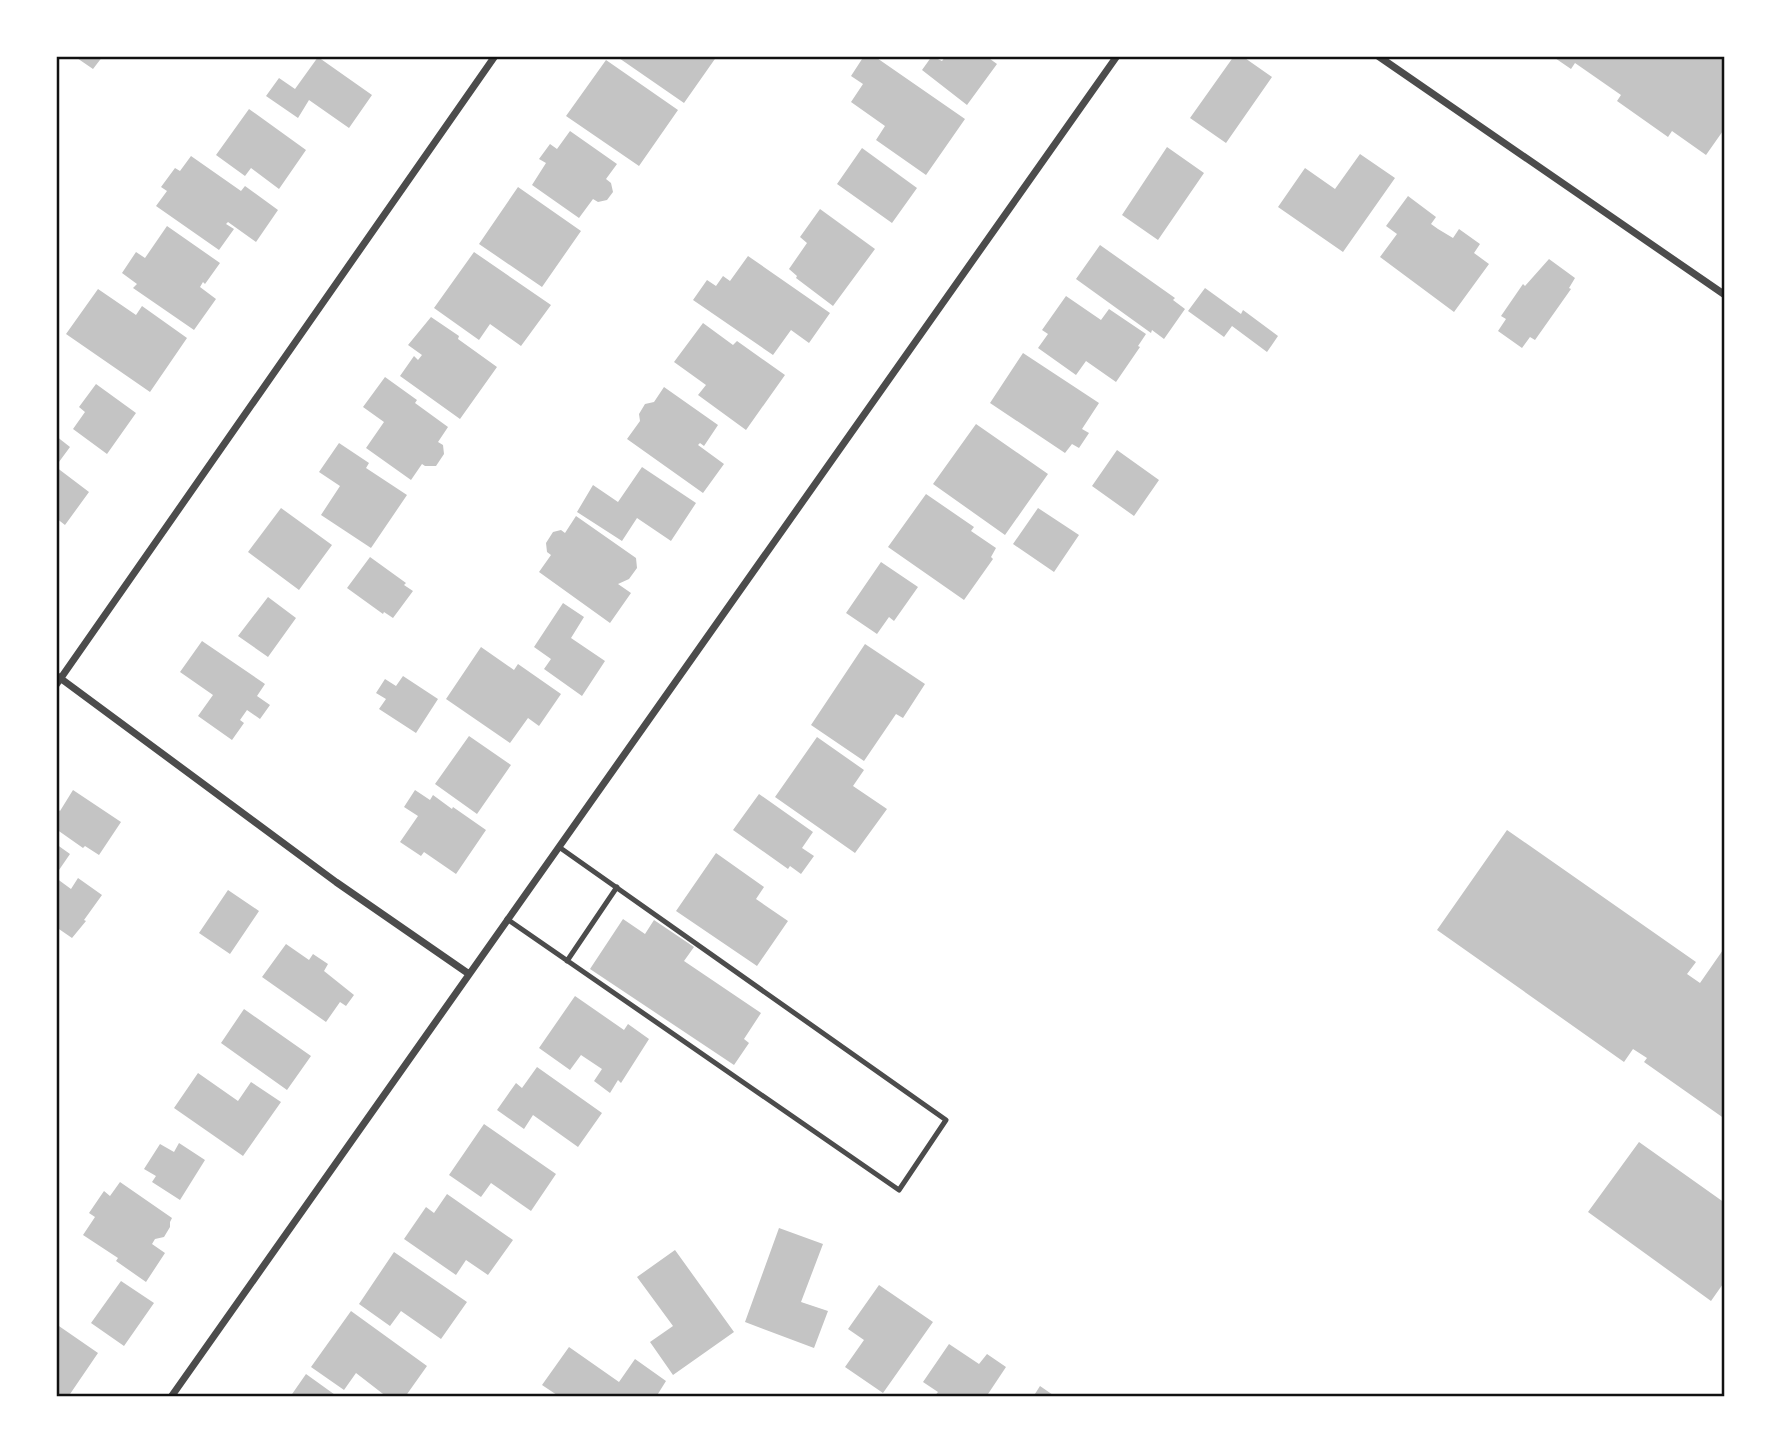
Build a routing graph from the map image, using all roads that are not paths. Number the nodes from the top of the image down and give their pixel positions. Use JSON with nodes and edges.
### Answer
{"nodes":[{"id":1,"x":495,"y":56,"type":"edge"},
{"id":2,"x":1117,"y":56,"type":"edge"},
{"id":3,"x":1378,"y":56,"type":"edge"},
{"id":4,"x":1725,"y":295,"type":"edge"},
{"id":5,"x":58,"y":679,"type":"edge"},
{"id":6,"x":559,"y":847,"type":"junction"},
{"id":7,"x":617,"y":887,"type":"junction"},
{"id":8,"x":508,"y":919,"type":"junction"},
{"id":9,"x":566,"y":961,"type":"junction"},
{"id":10,"x":469,"y":974,"type":"junction"},
{"id":11,"x":172,"y":1397,"type":"edge"}],
"edges":[{"from":1,"to":5,"type":"street"},
{"from":2,"to":6,"type":"street"},
{"from":3,"to":4,"type":"street"},
{"from":5,"to":10,"type":"street"},
{"from":6,"to":7,"type":"lane"},
{"from":6,"to":8,"type":"street"},
{"from":7,"to":9,"type":"lane"},
{"from":7,"to":9,"type":"lane"},
{"from":8,"to":9,"type":"lane"},
{"from":8,"to":10,"type":"street"},
{"from":10,"to":11,"type":"street"}]}
